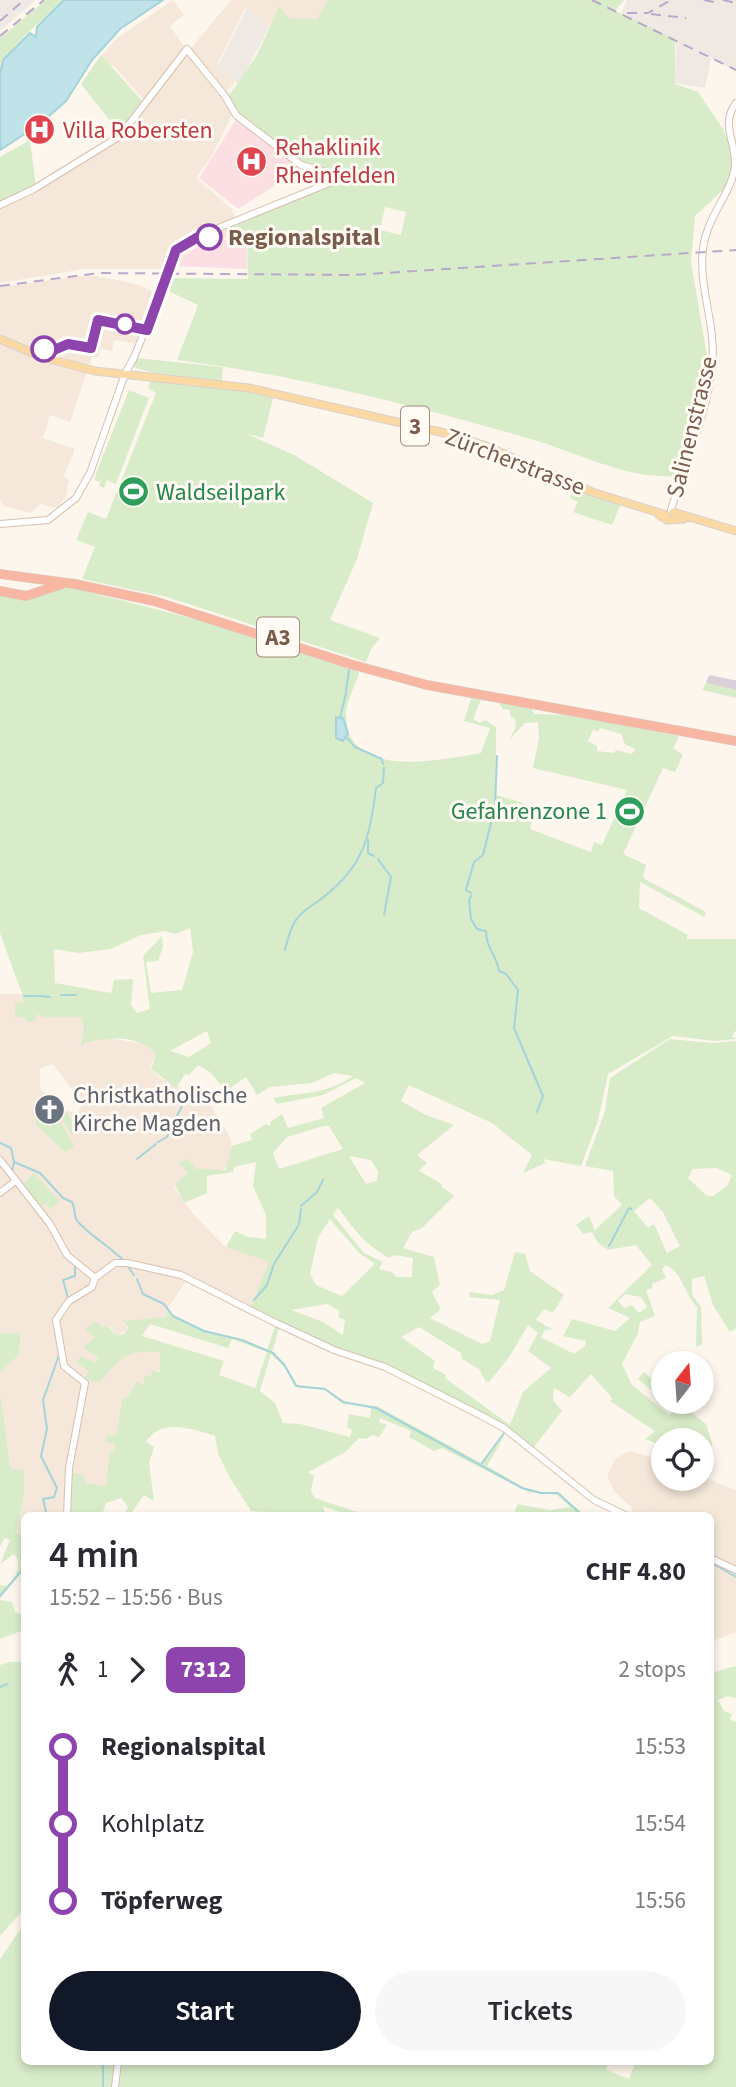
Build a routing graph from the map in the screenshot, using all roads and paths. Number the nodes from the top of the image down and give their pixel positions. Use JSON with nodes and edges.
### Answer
{"nodes":[{"id":1,"x":736,"y":103,"type":"edge"},
{"id":2,"x":0,"y":205,"type":"edge"},
{"id":3,"x":0,"y":339,"type":"edge"},
{"id":4,"x":93,"y":369,"type":"junction"},
{"id":5,"x":113,"y":373,"type":"junction"},
{"id":6,"x":127,"y":373,"type":"junction"},
{"id":7,"x":138,"y":376,"type":"junction"},
{"id":8,"x":162,"y":377,"type":"junction"},
{"id":9,"x":123,"y":383,"type":"junction"},
{"id":10,"x":649,"y":509,"type":"junction"},
{"id":11,"x":670,"y":514,"type":"junction"},
{"id":12,"x":689,"y":519,"type":"junction"},
{"id":13,"x":0,"y":522,"type":"edge"},
{"id":14,"x":736,"y":531,"type":"edge"},
{"id":15,"x":1,"y":572,"type":"edge"},
{"id":16,"x":75,"y":584,"type":"junction"},
{"id":17,"x":0,"y":590,"type":"edge"},
{"id":18,"x":535,"y":703,"type":"junction"},
{"id":19,"x":736,"y":739,"type":"edge"},
{"id":20,"x":0,"y":1160,"type":"edge"},
{"id":21,"x":14,"y":1182,"type":"junction"},
{"id":22,"x":0,"y":1194,"type":"edge"},
{"id":23,"x":95,"y":1278,"type":"junction"},
{"id":24,"x":67,"y":1512,"type":"edge"},
{"id":25,"x":619,"y":1512,"type":"edge"},
{"id":26,"x":714,"y":1560,"type":"edge"},
{"id":27,"x":736,"y":1570,"type":"edge"},
{"id":28,"x":118,"y":2065,"type":"edge"},
{"id":29,"x":115,"y":2087,"type":"edge"}],
"edges":[{"from":1,"to":11,"type":"street","name":"Salinenstrasse"},
{"from":2,"to":6,"type":"street","bridge":true},
{"from":3,"to":4,"type":"main road","name":"Zürcherstrasse","number":"3"},
{"from":4,"to":5,"type":"main road","name":"Zürcherstrasse","number":"3"},
{"from":4,"to":6,"type":"main road","name":"Zürcherstrasse","number":"3"},
{"from":5,"to":6,"type":"main road","name":"Zürcherstrasse","number":"3"},
{"from":5,"to":9,"type":"street"},
{"from":6,"to":7,"type":"main road","name":"Zürcherstrasse","number":"3"},
{"from":6,"to":8,"type":"main road","name":"Zürcherstrasse","number":"3"},
{"from":6,"to":9,"type":"street"},
{"from":7,"to":8,"type":"main road","name":"Zürcherstrasse","number":"3"},
{"from":7,"to":9,"type":"street"},
{"from":8,"to":10,"type":"main road","name":"Zürcherstrasse","number":"3"},
{"from":9,"to":13,"type":"street"},
{"from":10,"to":11,"type":"main road","name":"Zürcherstrasse","number":"3"},
{"from":10,"to":12,"type":"main road"},
{"from":11,"to":12,"type":"main road","number":"3"},
{"from":12,"to":14,"type":"main road","number":"3"},
{"from":15,"to":16,"type":"highway","number":"A3"},
{"from":15,"to":17,"type":"highway"},
{"from":15,"to":18,"type":"highway","number":"A3"},
{"from":16,"to":17,"type":"highway"},
{"from":16,"to":18,"type":"highway","number":"A3"},
{"from":18,"to":19,"type":"highway","number":"A3"},
{"from":20,"to":21,"type":"street"},
{"from":21,"to":22,"type":"street"},
{"from":21,"to":23,"type":"street"},
{"from":23,"to":24,"type":"street"},
{"from":23,"to":25,"type":"street"},
{"from":26,"to":27,"type":"street"},
{"from":28,"to":29,"type":"street"}]}
